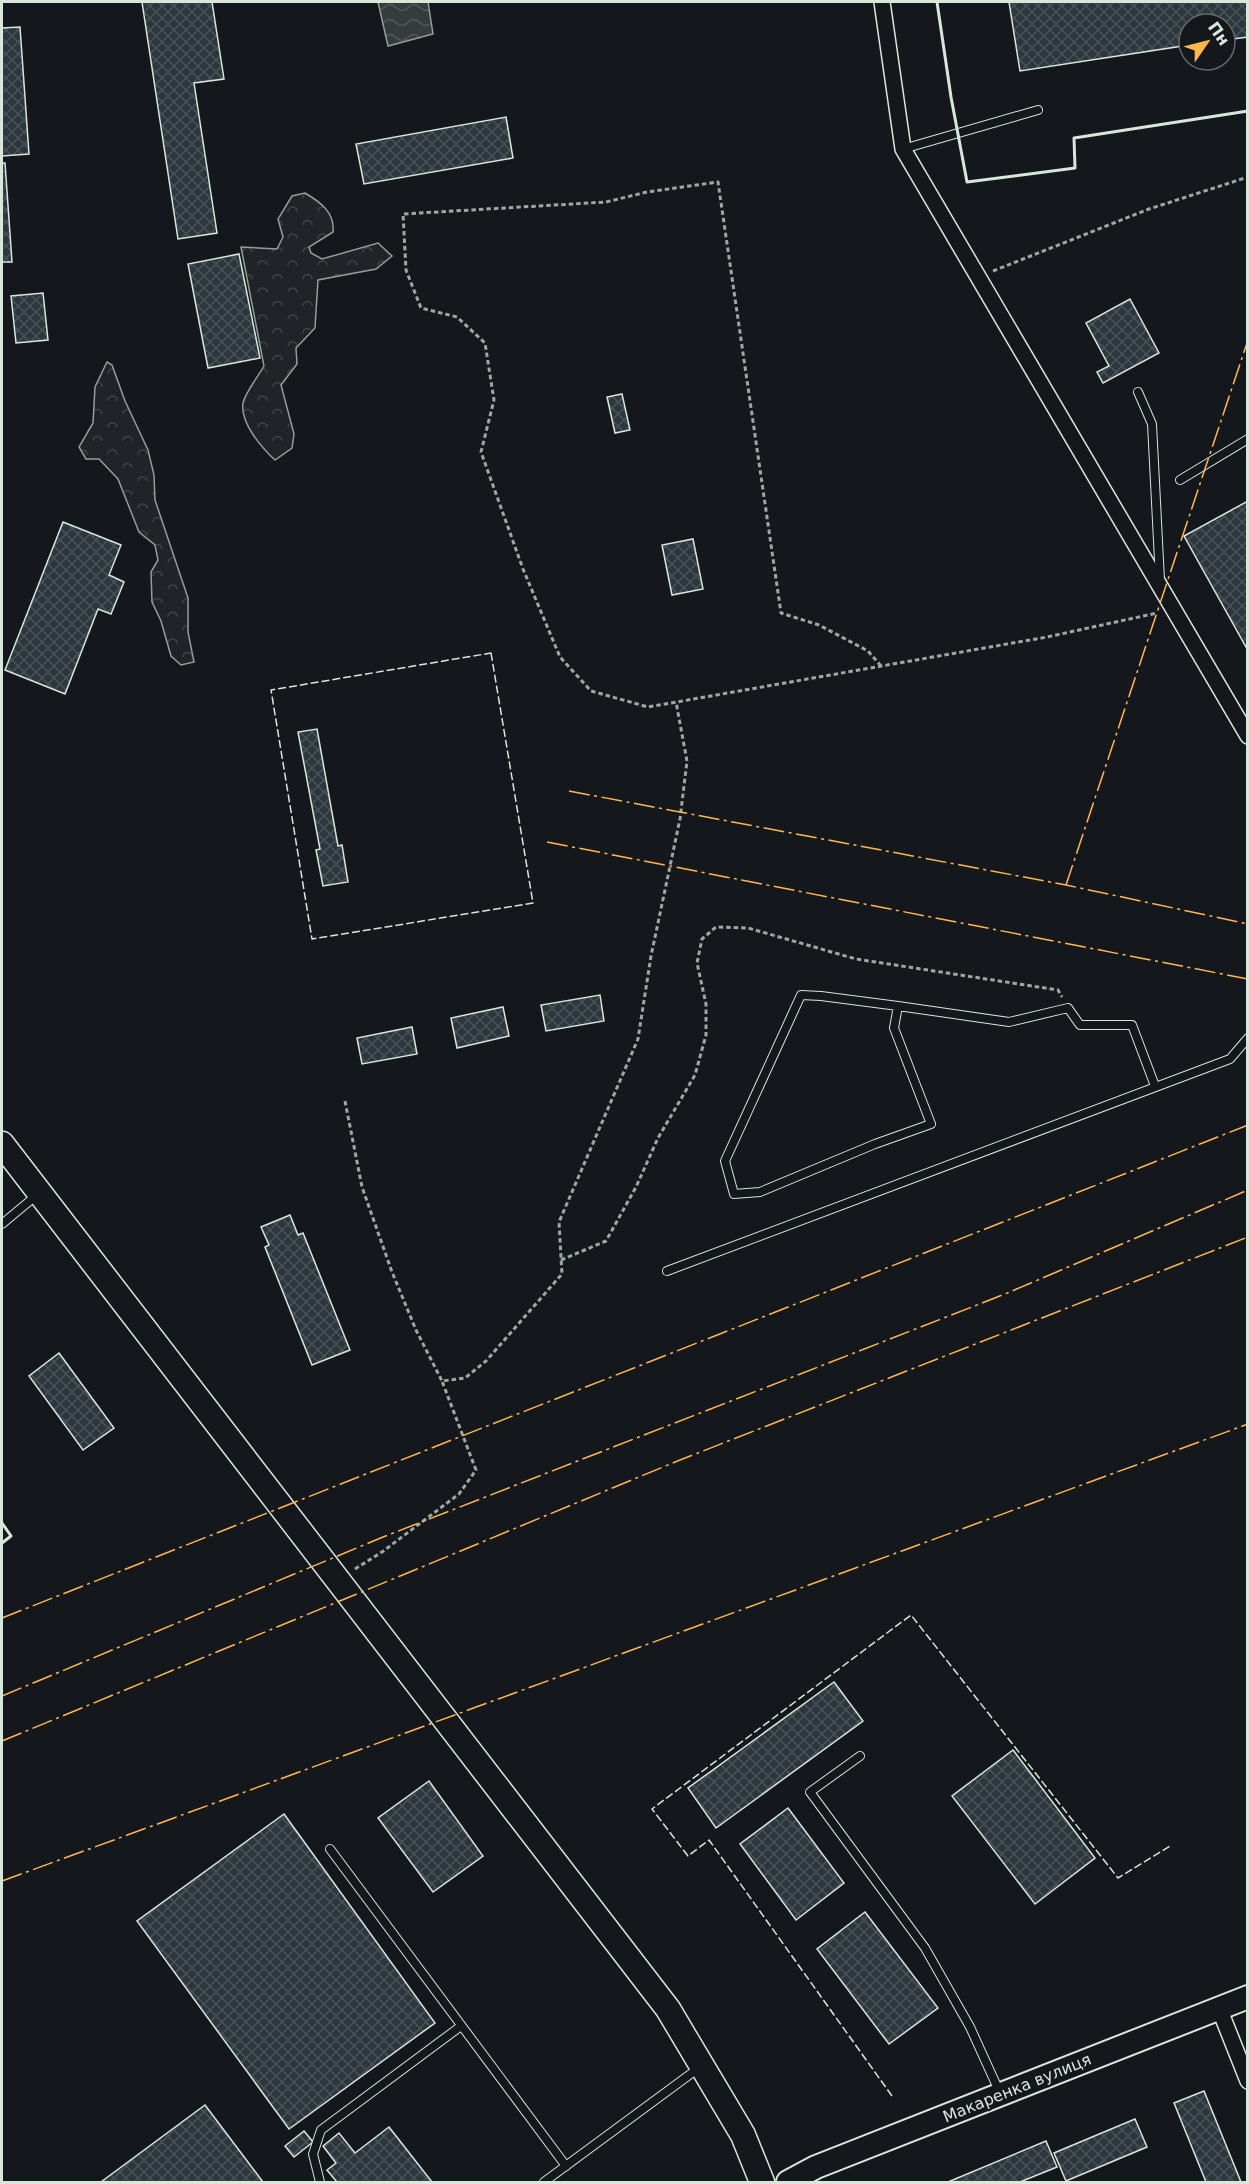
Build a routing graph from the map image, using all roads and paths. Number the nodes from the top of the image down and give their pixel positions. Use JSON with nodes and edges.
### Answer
{"nodes":[{"id":1,"x":882,"y":2,"type":"edge"},
{"id":2,"x":1038,"y":110,"type":"dead end"},
{"id":3,"x":903,"y":149,"type":"junction"},
{"id":4,"x":1248,"y":177,"type":"edge"},
{"id":5,"x":979,"y":277,"type":"junction"},
{"id":6,"x":1138,"y":392,"type":"dead end"},
{"id":7,"x":1248,"y":439,"type":"edge"},
{"id":8,"x":1180,"y":480,"type":"dead end"},
{"id":9,"x":1161,"y":588,"type":"junction"},
{"id":10,"x":1173,"y":609,"type":"junction"},
{"id":11,"x":881,"y":666,"type":"junction"},
{"id":12,"x":676,"y":702,"type":"junction"},
{"id":13,"x":1248,"y":736,"type":"edge"},
{"id":14,"x":898,"y":1006,"type":"junction"},
{"id":15,"x":1248,"y":1038,"type":"edge"},
{"id":16,"x":1155,"y":1086,"type":"junction"},
{"id":17,"x":345,"y":1101,"type":"dead end"},
{"id":18,"x":2,"y":1144,"type":"edge"},
{"id":19,"x":39,"y":1193,"type":"junction"},
{"id":20,"x":2,"y":1224,"type":"edge"},
{"id":21,"x":667,"y":1271,"type":"dead end"},
{"id":22,"x":442,"y":1381,"type":"junction"},
{"id":23,"x":337,"y":1580,"type":"junction"},
{"id":24,"x":860,"y":1756,"type":"dead end"},
{"id":25,"x":330,"y":1849,"type":"dead end"},
{"id":26,"x":1248,"y":1997,"type":"edge"},
{"id":27,"x":1219,"y":2008,"type":"junction"},
{"id":28,"x":461,"y":2026,"type":"junction"},
{"id":29,"x":701,"y":2066,"type":"junction"},
{"id":30,"x":1248,"y":2081,"type":"edge"},
{"id":31,"x":1001,"y":2094,"type":"junction"},
{"id":32,"x":566,"y":2166,"type":"junction"},
{"id":33,"x":320,"y":2182,"type":"edge"},
{"id":34,"x":544,"y":2182,"type":"edge"},
{"id":35,"x":762,"y":2182,"type":"edge"},
{"id":36,"x":788,"y":2182,"type":"edge"}],
"edges":[{"from":1,"to":3,"type":"street"},
{"from":2,"to":3,"type":"lane"},
{"from":3,"to":5,"type":"street"},
{"from":4,"to":5,"type":"path"},
{"from":5,"to":9,"type":"street"},
{"from":6,"to":9,"type":"lane"},
{"from":7,"to":8,"type":"lane"},
{"from":9,"to":10,"type":"street"},
{"from":10,"to":11,"type":"path"},
{"from":10,"to":13,"type":"street"},
{"from":11,"to":12,"type":"path"},
{"from":11,"to":12,"type":"path"},
{"from":12,"to":22,"type":"path"},
{"from":14,"to":14,"type":"lane"},
{"from":14,"to":16,"type":"lane"},
{"from":15,"to":16,"type":"lane"},
{"from":16,"to":21,"type":"lane"},
{"from":17,"to":22,"type":"path"},
{"from":18,"to":19,"type":"main road"},
{"from":19,"to":20,"type":"lane"},
{"from":19,"to":23,"type":"main road"},
{"from":22,"to":23,"type":"path"},
{"from":23,"to":29,"type":"main road"},
{"from":24,"to":31,"type":"lane"},
{"from":25,"to":28,"type":"lane"},
{"from":26,"to":27,"type":"street","name":"Макаренка вулиця"},
{"from":27,"to":30,"type":"street"},
{"from":27,"to":31,"type":"street","name":"Макаренка вулиця"},
{"from":28,"to":32,"type":"lane"},
{"from":28,"to":33,"type":"lane"},
{"from":29,"to":32,"type":"lane"},
{"from":29,"to":35,"type":"main road"},
{"from":31,"to":36,"type":"street","name":"Макаренка вулиця"},
{"from":32,"to":34,"type":"lane"}]}
